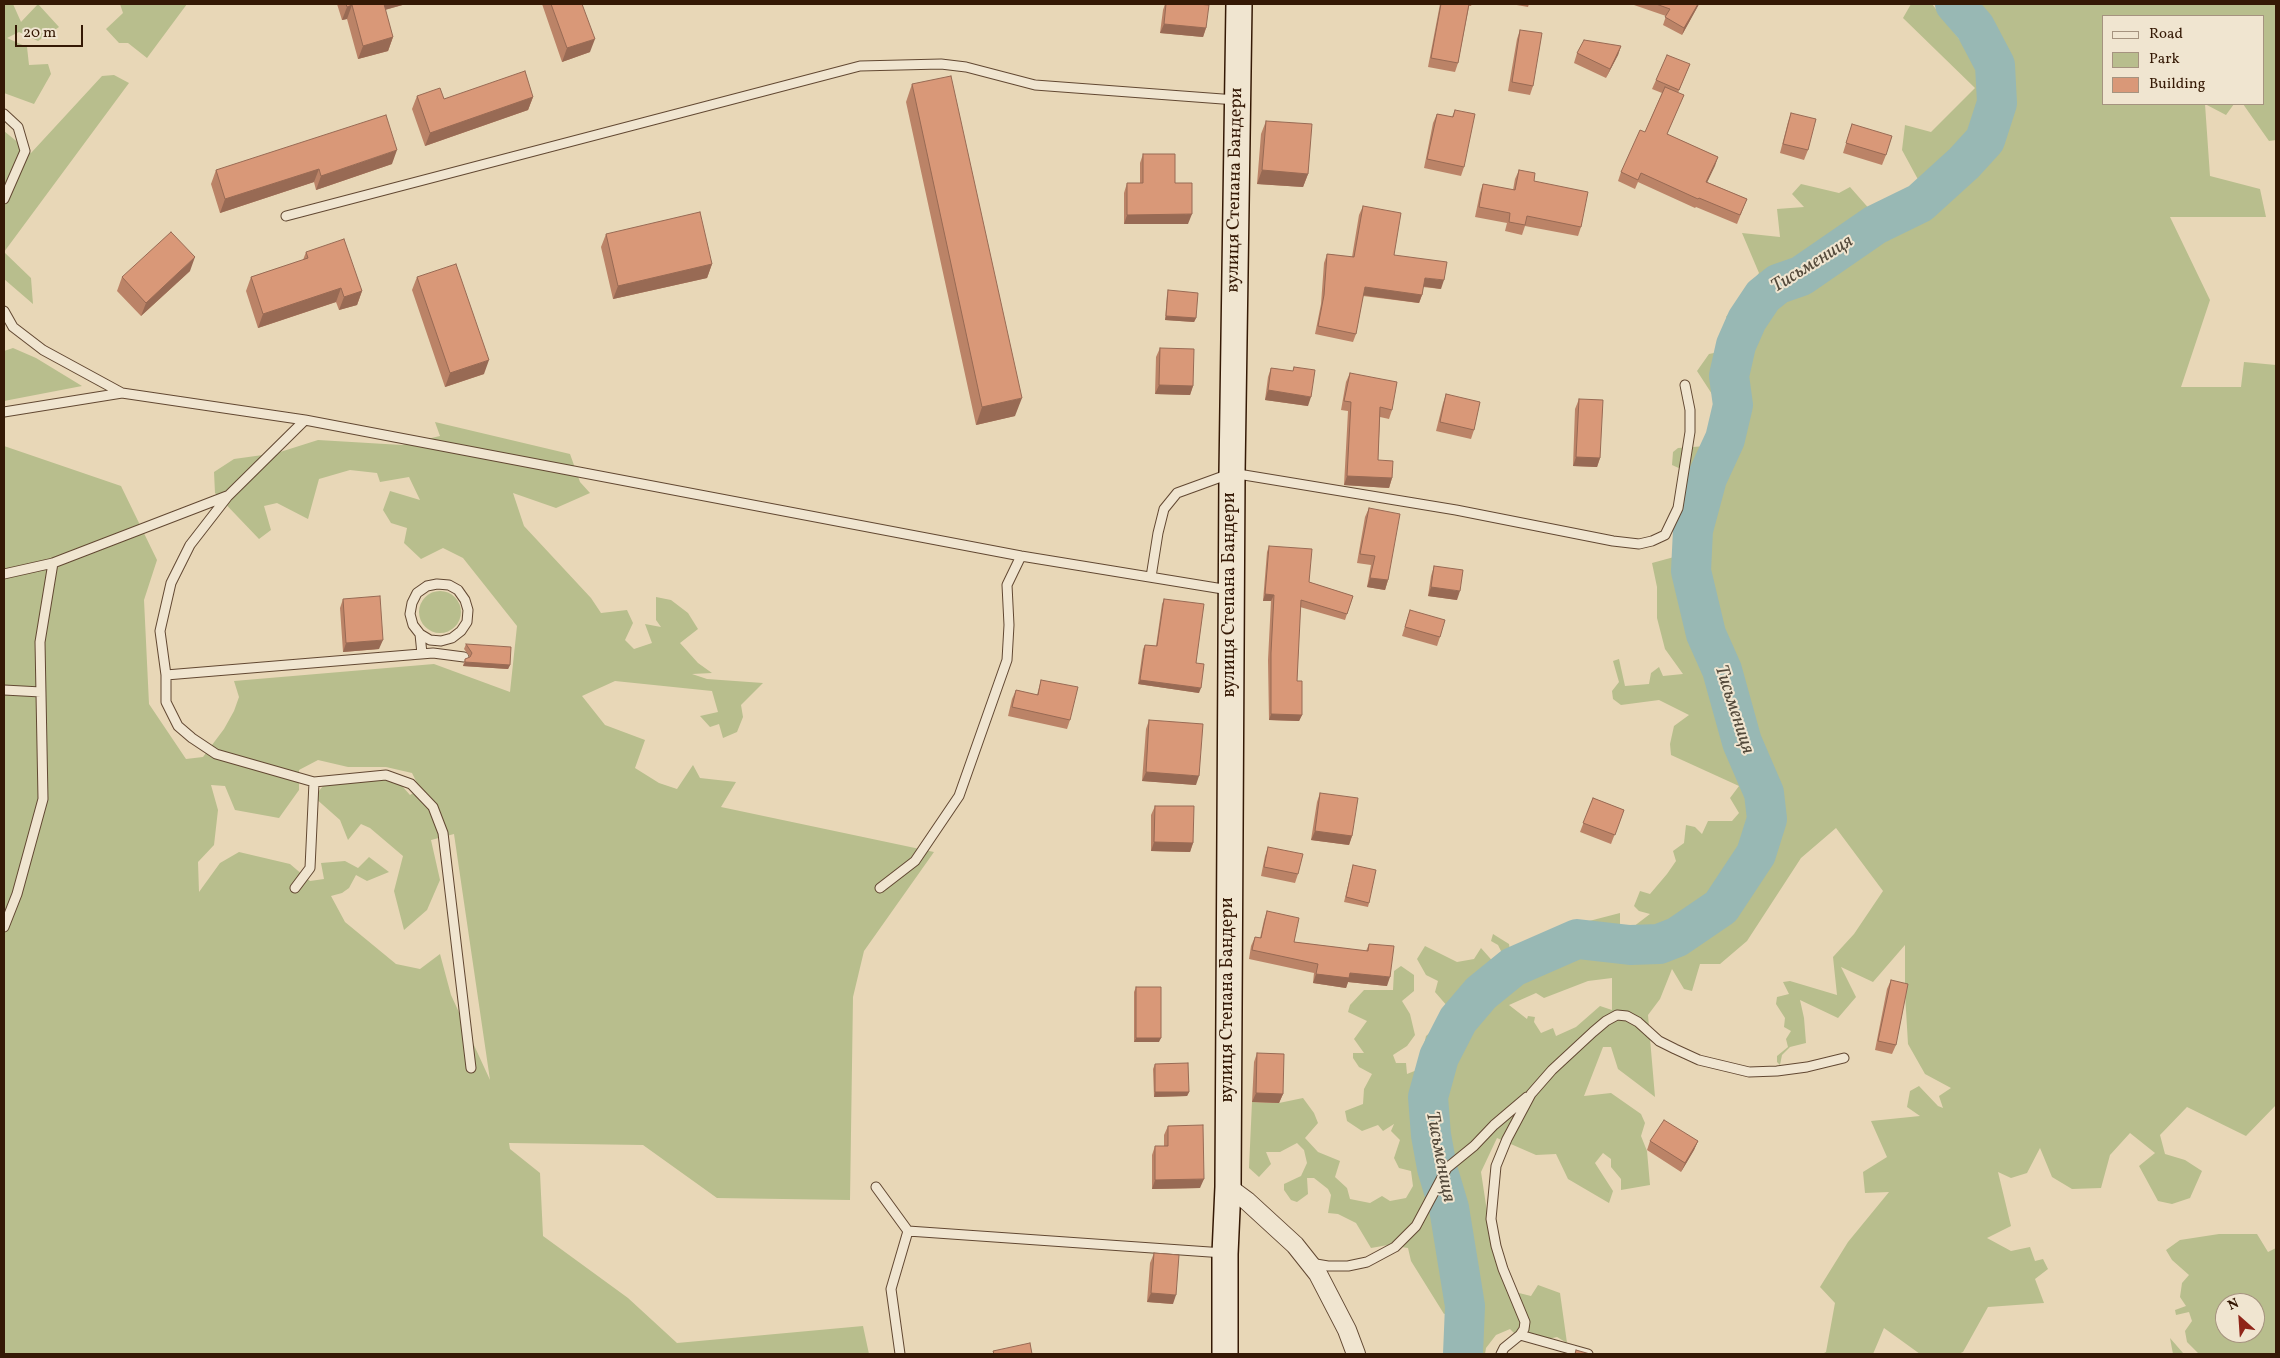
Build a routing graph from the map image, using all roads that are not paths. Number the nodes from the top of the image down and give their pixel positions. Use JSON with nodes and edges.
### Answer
{"nodes":[{"id":1,"x":1238,"y":4,"type":"edge"},
{"id":2,"x":1238,"y":100,"type":"junction"},
{"id":3,"x":4,"y":114,"type":"edge"},
{"id":4,"x":4,"y":199,"type":"edge"},
{"id":5,"x":286,"y":216,"type":"dead end"},
{"id":6,"x":4,"y":311,"type":"edge"},
{"id":7,"x":1685,"y":385,"type":"dead end"},
{"id":8,"x":122,"y":393,"type":"junction"},
{"id":9,"x":4,"y":412,"type":"edge"},
{"id":10,"x":305,"y":420,"type":"junction"},
{"id":11,"x":1232,"y":473,"type":"junction"},
{"id":12,"x":228,"y":496,"type":"junction"},
{"id":13,"x":1021,"y":556,"type":"junction"},
{"id":14,"x":53,"y":563,"type":"junction"},
{"id":15,"x":4,"y":574,"type":"edge"},
{"id":16,"x":1151,"y":577,"type":"junction"},
{"id":17,"x":1232,"y":591,"type":"junction"},
{"id":18,"x":420,"y":634,"type":"junction"},
{"id":19,"x":422,"y":654,"type":"junction"},
{"id":20,"x":464,"y":657,"type":"edge"},
{"id":21,"x":166,"y":675,"type":"junction"},
{"id":22,"x":4,"y":690,"type":"edge"},
{"id":23,"x":40,"y":692,"type":"junction"},
{"id":24,"x":314,"y":782,"type":"junction"},
{"id":25,"x":295,"y":888,"type":"dead end"},
{"id":26,"x":880,"y":888,"type":"dead end"},
{"id":27,"x":4,"y":927,"type":"edge"},
{"id":28,"x":1844,"y":1058,"type":"dead end"},
{"id":29,"x":471,"y":1068,"type":"dead end"},
{"id":30,"x":1531,"y":1094,"type":"junction"},
{"id":31,"x":876,"y":1187,"type":"dead end"},
{"id":32,"x":1228,"y":1187,"type":"junction"},
{"id":33,"x":908,"y":1231,"type":"junction"},
{"id":34,"x":1225,"y":1254,"type":"junction"},
{"id":35,"x":1308,"y":1262,"type":"junction"},
{"id":36,"x":1520,"y":1335,"type":"junction"},
{"id":37,"x":900,"y":1354,"type":"edge"},
{"id":38,"x":1225,"y":1354,"type":"edge"},
{"id":39,"x":1356,"y":1354,"type":"edge"},
{"id":40,"x":1501,"y":1354,"type":"edge"},
{"id":41,"x":1588,"y":1354,"type":"edge"}],
"edges":[{"from":1,"to":2,"type":"main road","name":"вулиця Степана Бандери"},
{"from":2,"to":5,"type":"lane"},
{"from":2,"to":11,"type":"main road","name":"вулиця Степана Бандери"},
{"from":3,"to":4,"type":"lane"},
{"from":6,"to":8,"type":"lane"},
{"from":7,"to":11,"type":"lane"},
{"from":8,"to":9,"type":"lane"},
{"from":8,"to":10,"type":"lane"},
{"from":10,"to":12,"type":"lane"},
{"from":10,"to":13,"type":"lane"},
{"from":11,"to":16,"type":"lane"},
{"from":11,"to":17,"type":"main road","name":"вулиця Степана Бандери"},
{"from":12,"to":14,"type":"lane"},
{"from":12,"to":21,"type":"lane"},
{"from":13,"to":16,"type":"lane"},
{"from":13,"to":26,"type":"lane"},
{"from":14,"to":15,"type":"lane"},
{"from":14,"to":23,"type":"lane"},
{"from":16,"to":17,"type":"lane"},
{"from":17,"to":32,"type":"main road","name":"вулиця Степана Бандери"},
{"from":18,"to":18,"type":"lane"},
{"from":18,"to":19,"type":"lane"},
{"from":19,"to":20,"type":"lane"},
{"from":19,"to":21,"type":"lane"},
{"from":21,"to":24,"type":"lane"},
{"from":22,"to":23,"type":"lane"},
{"from":23,"to":27,"type":"lane"},
{"from":24,"to":25,"type":"lane"},
{"from":24,"to":29,"type":"lane"},
{"from":28,"to":30,"type":"lane"},
{"from":30,"to":35,"type":"lane"},
{"from":30,"to":36,"type":"lane"},
{"from":31,"to":33,"type":"lane"},
{"from":32,"to":34,"type":"main road","name":"вулиця Степана Бандери"},
{"from":32,"to":35,"type":"street"},
{"from":33,"to":34,"type":"lane"},
{"from":33,"to":37,"type":"lane"},
{"from":34,"to":38,"type":"main road","name":"вулиця Степана Бандери"},
{"from":35,"to":39,"type":"street"},
{"from":36,"to":40,"type":"lane"},
{"from":36,"to":41,"type":"lane"}]}
